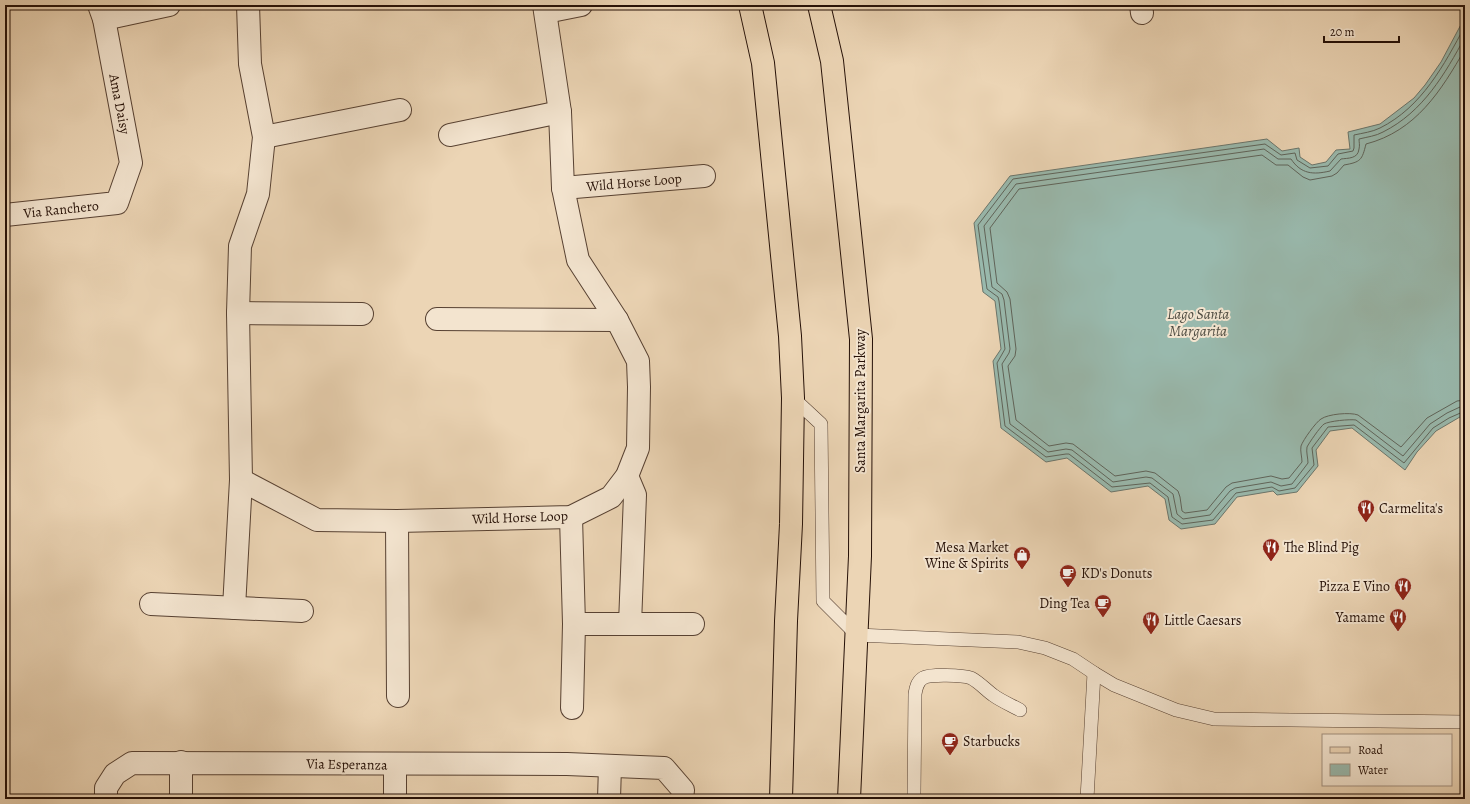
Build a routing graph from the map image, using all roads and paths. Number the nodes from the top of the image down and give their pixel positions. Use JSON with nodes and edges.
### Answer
{"nodes":[{"id":1,"x":169,"y":5,"type":"edge"},
{"id":2,"x":248,"y":5,"type":"edge"},
{"id":3,"x":581,"y":5,"type":"edge"},
{"id":4,"x":750,"y":5,"type":"edge"},
{"id":5,"x":819,"y":5,"type":"edge"},
{"id":6,"x":545,"y":8,"type":"edge"},
{"id":7,"x":102,"y":12,"type":"edge"},
{"id":8,"x":400,"y":110,"type":"dead end"},
{"id":9,"x":560,"y":112,"type":"junction"},
{"id":10,"x":450,"y":135,"type":"dead end"},
{"id":11,"x":264,"y":137,"type":"junction"},
{"id":12,"x":704,"y":176,"type":"dead end"},
{"id":13,"x":563,"y":188,"type":"junction"},
{"id":14,"x":117,"y":203,"type":"joint"},
{"id":15,"x":5,"y":215,"type":"edge"},
{"id":16,"x":238,"y":313,"type":"junction"},
{"id":17,"x":362,"y":314,"type":"dead end"},
{"id":18,"x":437,"y":319,"type":"dead end"},
{"id":19,"x":617,"y":320,"type":"junction"},
{"id":20,"x":793,"y":398,"type":"junction"},
{"id":21,"x":627,"y":476,"type":"junction"},
{"id":22,"x":241,"y":480,"type":"junction"},
{"id":23,"x":571,"y":517,"type":"junction"},
{"id":24,"x":397,"y":521,"type":"junction"},
{"id":25,"x":151,"y":604,"type":"dead end"},
{"id":26,"x":234,"y":608,"type":"junction"},
{"id":27,"x":302,"y":611,"type":"dead end"},
{"id":28,"x":574,"y":624,"type":"junction"},
{"id":29,"x":630,"y":624,"type":"junction"},
{"id":30,"x":693,"y":624,"type":"dead end"},
{"id":31,"x":857,"y":635,"type":"junction"},
{"id":32,"x":1094,"y":674,"type":"junction"},
{"id":33,"x":398,"y":696,"type":"dead end"},
{"id":34,"x":572,"y":708,"type":"dead end"},
{"id":35,"x":1020,"y":710,"type":"dead end"},
{"id":36,"x":1465,"y":722,"type":"edge"},
{"id":37,"x":181,"y":762,"type":"junction"},
{"id":38,"x":395,"y":765,"type":"junction"},
{"id":39,"x":610,"y":766,"type":"junction"},
{"id":40,"x":106,"y":799,"type":"edge"},
{"id":41,"x":181,"y":799,"type":"edge"},
{"id":42,"x":395,"y":799,"type":"edge"},
{"id":43,"x":609,"y":799,"type":"edge"},
{"id":44,"x":682,"y":799,"type":"edge"},
{"id":45,"x":781,"y":799,"type":"edge"},
{"id":46,"x":849,"y":799,"type":"edge"},
{"id":47,"x":915,"y":799,"type":"edge"},
{"id":48,"x":1088,"y":799,"type":"edge"}],
"edges":[{"from":1,"to":7,"type":"street"},
{"from":2,"to":11,"type":"street"},
{"from":3,"to":6,"type":"street","name":"Wild Horse Loop"},
{"from":4,"to":20,"type":"main road"},
{"from":5,"to":31,"type":"main road","name":"Santa Margarita Parkway"},
{"from":6,"to":9,"type":"street","name":"Wild Horse Loop"},
{"from":7,"to":14,"type":"street","name":"Ama Daisy"},
{"from":8,"to":11,"type":"street"},
{"from":9,"to":10,"type":"street"},
{"from":9,"to":13,"type":"street","name":"Wild Horse Loop"},
{"from":11,"to":16,"type":"street"},
{"from":12,"to":13,"type":"street","name":"Wild Horse Loop"},
{"from":13,"to":19,"type":"street","name":"Wild Horse Loop"},
{"from":14,"to":15,"type":"street","name":"Via Ranchero"},
{"from":16,"to":17,"type":"street"},
{"from":16,"to":22,"type":"street"},
{"from":18,"to":19,"type":"street"},
{"from":19,"to":21,"type":"street","name":"Wild Horse Loop"},
{"from":20,"to":31,"type":"lane"},
{"from":20,"to":45,"type":"main road"},
{"from":21,"to":23,"type":"street","name":"Wild Horse Loop"},
{"from":21,"to":29,"type":"street"},
{"from":22,"to":24,"type":"street","name":"Wild Horse Loop"},
{"from":22,"to":26,"type":"street"},
{"from":23,"to":24,"type":"street","name":"Wild Horse Loop"},
{"from":23,"to":28,"type":"street"},
{"from":24,"to":33,"type":"street"},
{"from":25,"to":26,"type":"street"},
{"from":26,"to":27,"type":"street"},
{"from":28,"to":29,"type":"street"},
{"from":28,"to":34,"type":"street"},
{"from":29,"to":30,"type":"street"},
{"from":31,"to":32,"type":"lane"},
{"from":31,"to":46,"type":"main road","name":"Santa Margarita Parkway"},
{"from":32,"to":36,"type":"lane"},
{"from":32,"to":48,"type":"lane"},
{"from":35,"to":47,"type":"lane"},
{"from":37,"to":38,"type":"street","name":"Via Esperanza"},
{"from":37,"to":40,"type":"street","name":"Via Esperanza"},
{"from":37,"to":41,"type":"street"},
{"from":38,"to":39,"type":"street","name":"Via Esperanza"},
{"from":38,"to":42,"type":"street"},
{"from":39,"to":43,"type":"street"},
{"from":39,"to":44,"type":"street","name":"Via Esperanza"}]}
